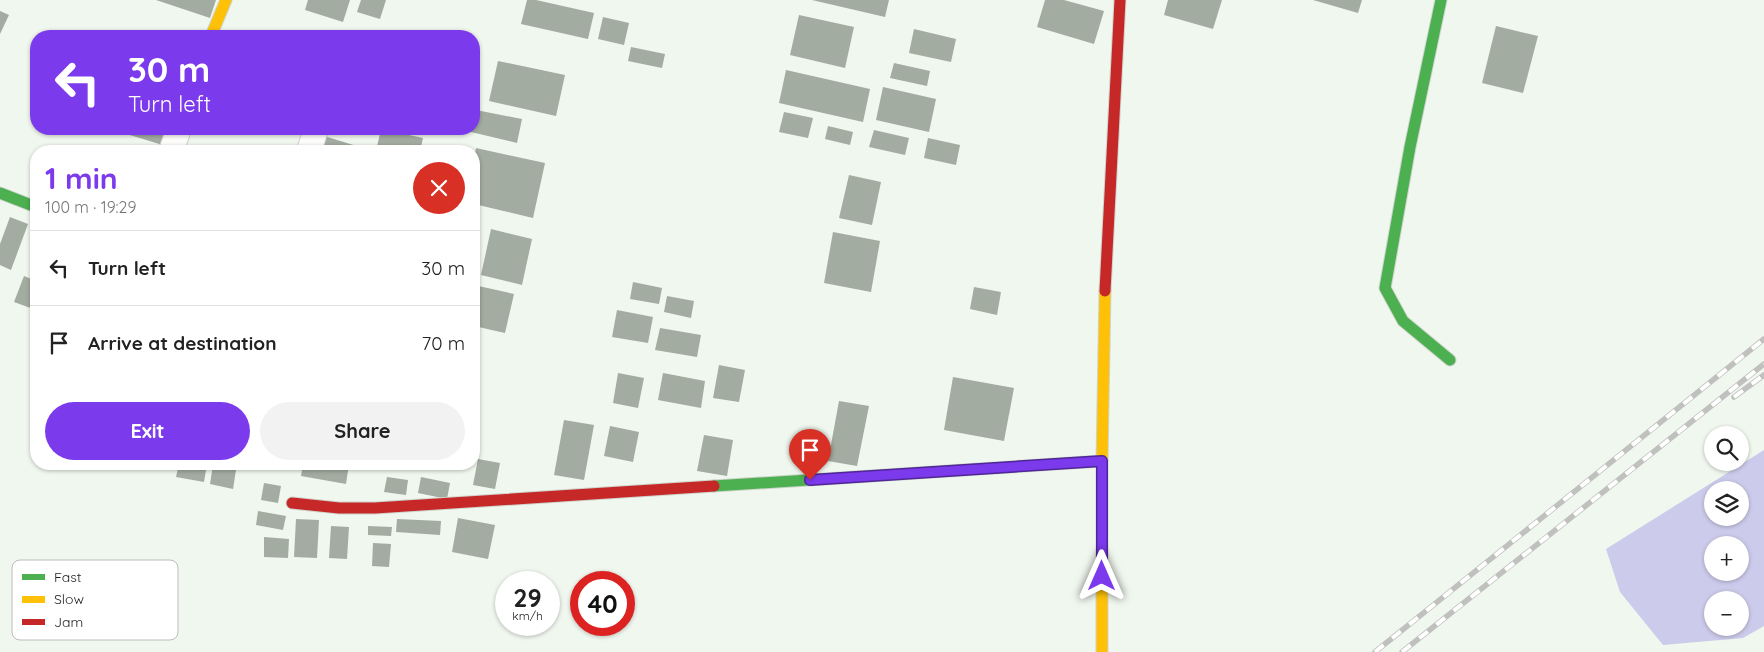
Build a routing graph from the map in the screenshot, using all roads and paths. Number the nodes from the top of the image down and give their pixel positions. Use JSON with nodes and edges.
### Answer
{"nodes":[{"id":1,"x":226,"y":0,"type":"edge"},
{"id":2,"x":1120,"y":0,"type":"edge"},
{"id":3,"x":1441,"y":0,"type":"edge"},
{"id":4,"x":214,"y":30,"type":"edge"},
{"id":5,"x":0,"y":193,"type":"edge"},
{"id":6,"x":30,"y":206,"type":"edge"},
{"id":7,"x":1450,"y":360,"type":"dead end"},
{"id":8,"x":1102,"y":461,"type":"junction"},
{"id":9,"x":292,"y":503,"type":"dead end"},
{"id":10,"x":1102,"y":652,"type":"edge"}],
"edges":[{"from":1,"to":4,"type":"street"},
{"from":2,"to":8,"type":"street"},
{"from":3,"to":7,"type":"street"},
{"from":5,"to":6,"type":"street"},
{"from":8,"to":9,"type":"street"},
{"from":8,"to":10,"type":"street"}]}
